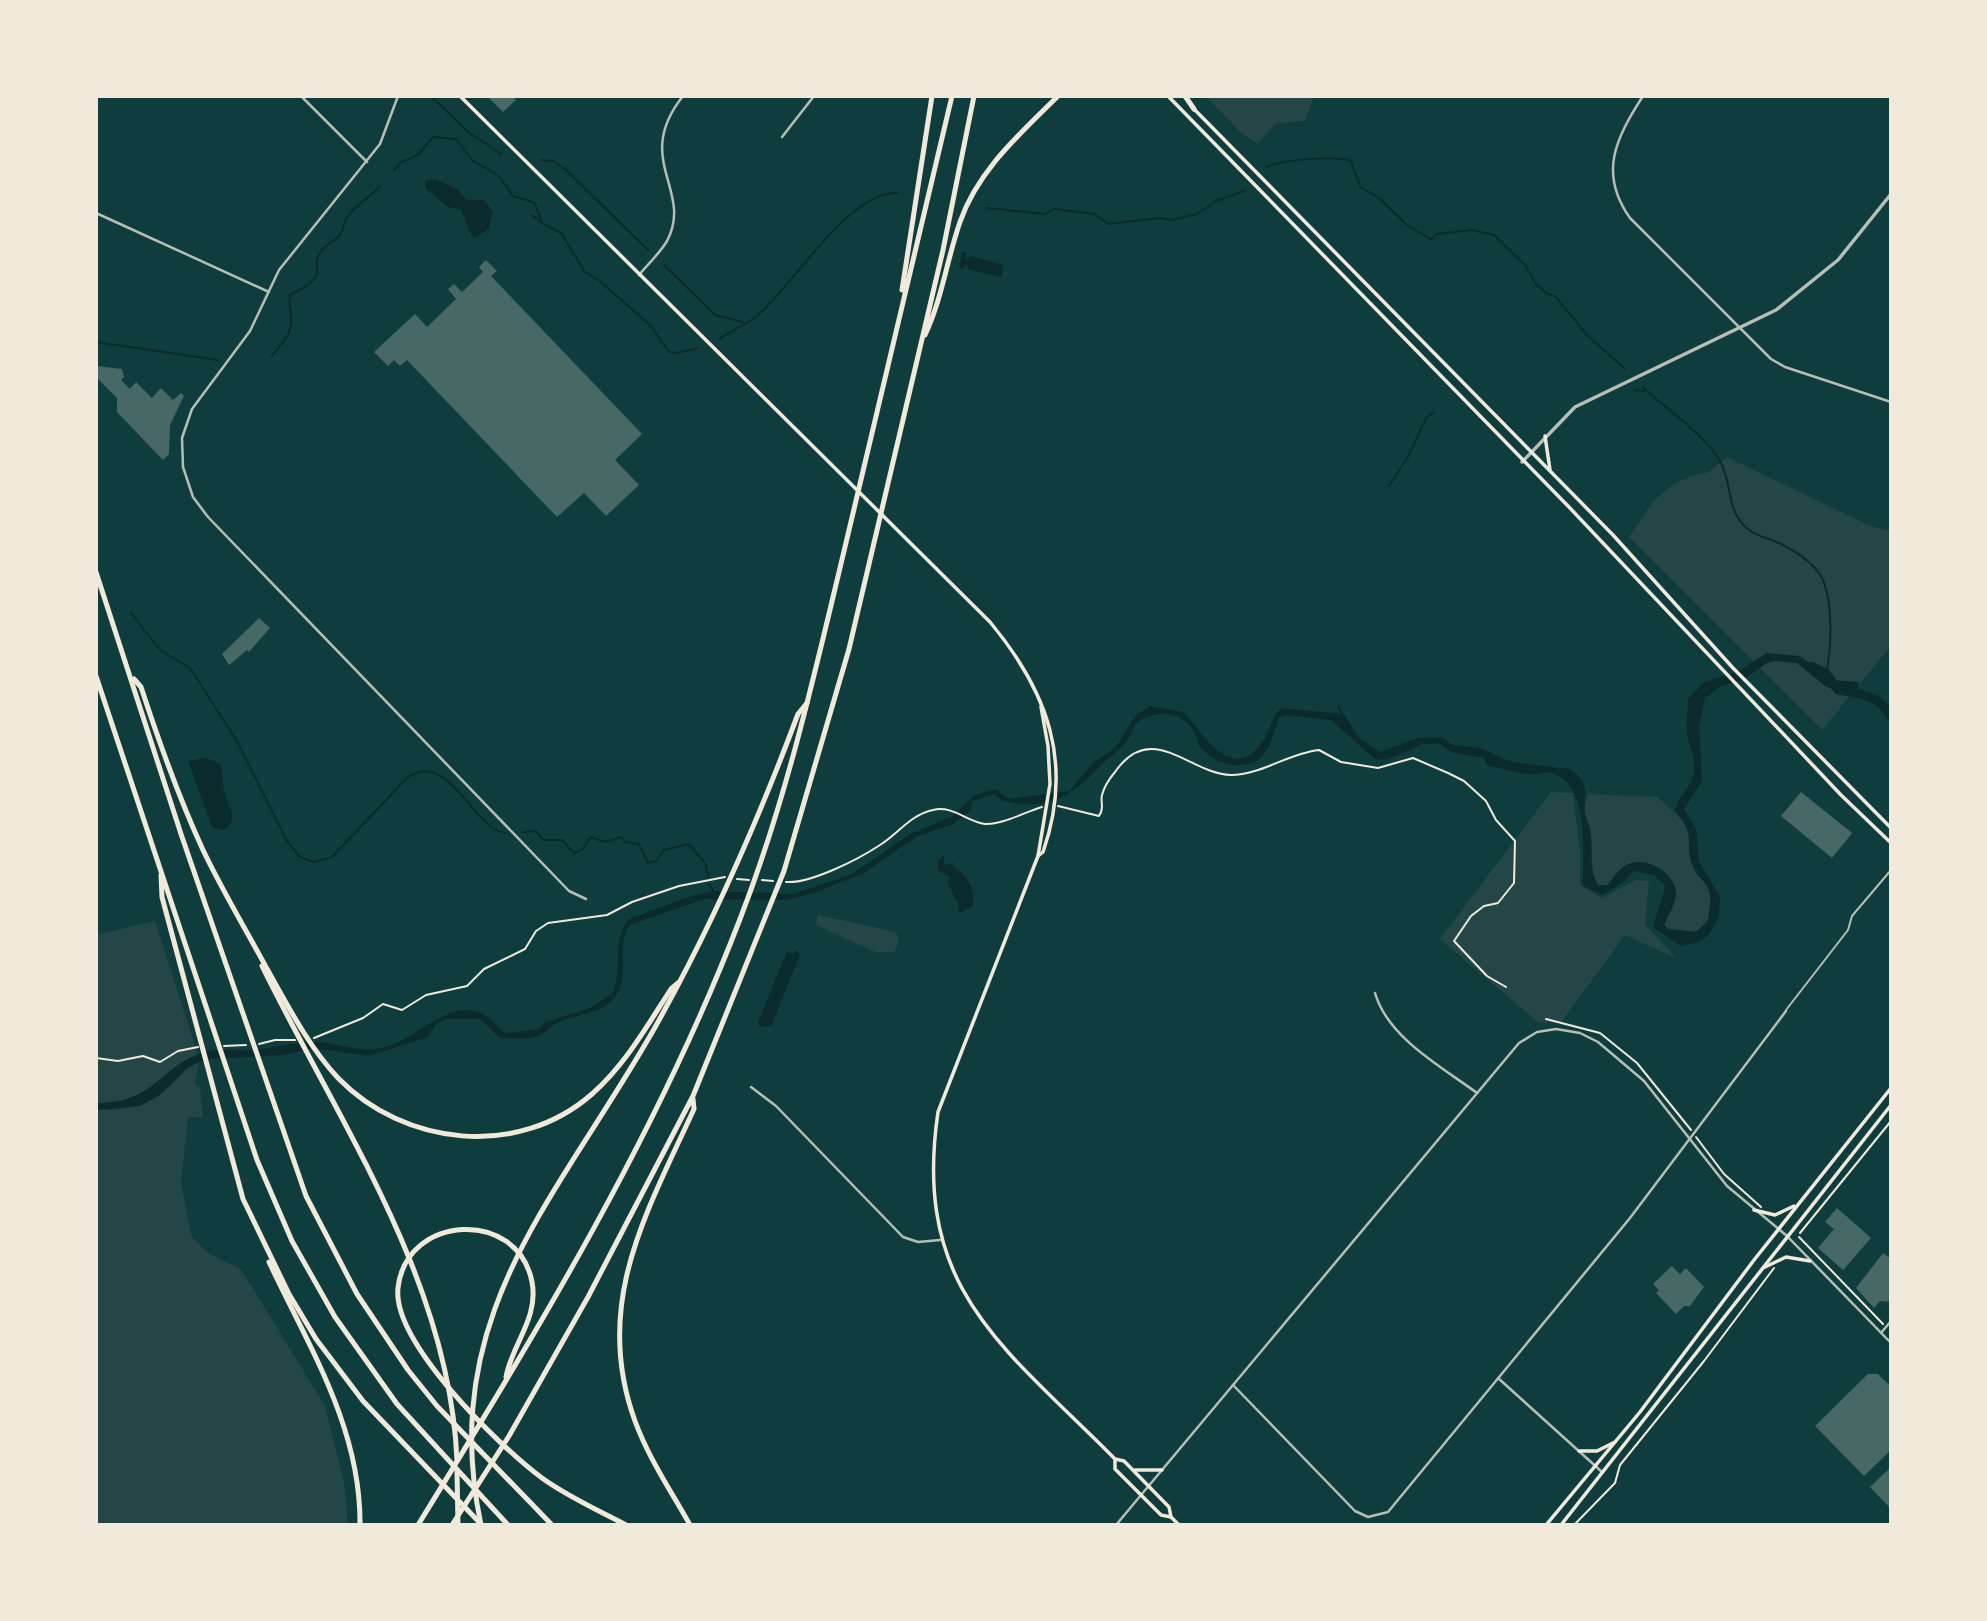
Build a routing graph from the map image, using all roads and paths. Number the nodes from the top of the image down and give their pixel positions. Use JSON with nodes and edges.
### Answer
{"nodes":[{"id":1,"x":301,"y":96,"type":"edge"},
{"id":2,"x":398,"y":96,"type":"edge"},
{"id":3,"x":460,"y":96,"type":"edge"},
{"id":4,"x":683,"y":96,"type":"edge"},
{"id":5,"x":814,"y":96,"type":"edge"},
{"id":6,"x":932,"y":96,"type":"edge"},
{"id":7,"x":952,"y":96,"type":"edge"},
{"id":8,"x":974,"y":96,"type":"edge"},
{"id":9,"x":1058,"y":96,"type":"edge"},
{"id":10,"x":1168,"y":96,"type":"edge"},
{"id":11,"x":1183,"y":96,"type":"edge"},
{"id":12,"x":1643,"y":96,"type":"edge"},
{"id":13,"x":1194,"y":109,"type":"joint"},
{"id":14,"x":782,"y":136,"type":"dead end"},
{"id":15,"x":367,"y":162,"type":"junction"},
{"id":16,"x":1891,"y":194,"type":"edge"},
{"id":17,"x":96,"y":213,"type":"edge"},
{"id":18,"x":639,"y":275,"type":"junction"},
{"id":19,"x":269,"y":292,"type":"junction"},
{"id":20,"x":898,"y":321,"type":"junction"},
{"id":21,"x":1738,"y":329,"type":"junction"},
{"id":22,"x":921,"y":344,"type":"junction"},
{"id":23,"x":1891,"y":402,"type":"edge"},
{"id":24,"x":1545,"y":436,"type":"junction"},
{"id":25,"x":1532,"y":453,"type":"junction"},
{"id":26,"x":1522,"y":462,"type":"junction"},
{"id":27,"x":1550,"y":472,"type":"junction"},
{"id":28,"x":96,"y":572,"type":"edge"},
{"id":29,"x":130,"y":673,"type":"junction"},
{"id":30,"x":96,"y":676,"type":"edge"},
{"id":31,"x":808,"y":701,"type":"junction"},
{"id":32,"x":1041,"y":704,"type":"junction"},
{"id":33,"x":1891,"y":828,"type":"edge"},
{"id":34,"x":1891,"y":843,"type":"edge"},
{"id":35,"x":1038,"y":856,"type":"junction"},
{"id":36,"x":161,"y":869,"type":"junction"},
{"id":37,"x":1891,"y":870,"type":"edge"},
{"id":38,"x":586,"y":899,"type":"dead end"},
{"id":39,"x":232,"y":904,"type":"junction"},
{"id":40,"x":681,"y":981,"type":"junction"},
{"id":41,"x":1506,"y":987,"type":"dead end"},
{"id":42,"x":1375,"y":993,"type":"dead end"},
{"id":43,"x":1786,"y":1011,"type":"joint"},
{"id":44,"x":1546,"y":1019,"type":"dead end"},
{"id":45,"x":304,"y":1039,"type":"dead end"},
{"id":46,"x":312,"y":1039,"type":"dead end"},
{"id":47,"x":220,"y":1043,"type":"junction"},
{"id":48,"x":201,"y":1044,"type":"junction"},
{"id":49,"x":96,"y":1059,"type":"edge"},
{"id":50,"x":751,"y":1087,"type":"dead end"},
{"id":51,"x":1891,"y":1088,"type":"edge"},
{"id":52,"x":1477,"y":1093,"type":"junction"},
{"id":53,"x":693,"y":1096,"type":"junction"},
{"id":54,"x":1891,"y":1105,"type":"edge"},
{"id":55,"x":1891,"y":1121,"type":"edge"},
{"id":56,"x":1686,"y":1124,"type":"dead end"},
{"id":57,"x":1688,"y":1139,"type":"junction"},
{"id":58,"x":1698,"y":1140,"type":"dead end"},
{"id":59,"x":1799,"y":1203,"type":"junction"},
{"id":60,"x":1766,"y":1209,"type":"dead end"},
{"id":61,"x":1754,"y":1210,"type":"junction"},
{"id":62,"x":255,"y":1226,"type":"junction"},
{"id":63,"x":1779,"y":1229,"type":"junction"},
{"id":64,"x":1787,"y":1236,"type":"junction"},
{"id":65,"x":940,"y":1240,"type":"junction"},
{"id":66,"x":1810,"y":1261,"type":"junction"},
{"id":67,"x":1776,"y":1266,"type":"dead end"},
{"id":68,"x":1761,"y":1269,"type":"junction"},
{"id":69,"x":1879,"y":1320,"type":"dead end"},
{"id":70,"x":1891,"y":1321,"type":"edge"},
{"id":71,"x":1881,"y":1333,"type":"junction"},
{"id":72,"x":1891,"y":1343,"type":"edge"},
{"id":73,"x":1498,"y":1377,"type":"junction"},
{"id":74,"x":505,"y":1383,"type":"junction"},
{"id":75,"x":1233,"y":1385,"type":"junction"},
{"id":76,"x":1617,"y":1441,"type":"junction"},
{"id":77,"x":1579,"y":1451,"type":"junction"},
{"id":78,"x":1115,"y":1459,"type":"junction"},
{"id":79,"x":1595,"y":1466,"type":"junction"},
{"id":80,"x":1133,"y":1470,"type":"junction"},
{"id":81,"x":1162,"y":1470,"type":"junction"},
{"id":82,"x":1603,"y":1473,"type":"junction"},
{"id":83,"x":1148,"y":1486,"type":"junction"},
{"id":84,"x":1141,"y":1494,"type":"junction"},
{"id":85,"x":1171,"y":1517,"type":"junction"},
{"id":86,"x":360,"y":1525,"type":"edge"},
{"id":87,"x":418,"y":1525,"type":"edge"},
{"id":88,"x":452,"y":1525,"type":"edge"},
{"id":89,"x":458,"y":1525,"type":"edge"},
{"id":90,"x":481,"y":1525,"type":"edge"},
{"id":91,"x":508,"y":1525,"type":"edge"},
{"id":92,"x":552,"y":1525,"type":"edge"},
{"id":93,"x":626,"y":1525,"type":"edge"},
{"id":94,"x":690,"y":1525,"type":"edge"},
{"id":95,"x":1116,"y":1525,"type":"edge"},
{"id":96,"x":1179,"y":1525,"type":"edge"},
{"id":97,"x":1546,"y":1525,"type":"edge"},
{"id":98,"x":1561,"y":1525,"type":"edge"},
{"id":99,"x":1574,"y":1525,"type":"edge"}],
"edges":[{"from":1,"to":15,"type":"street"},
{"from":2,"to":15,"type":"street"},
{"from":3,"to":18,"type":"main road"},
{"from":4,"to":18,"type":"street"},
{"from":5,"to":14,"type":"street"},
{"from":6,"to":20,"type":"highway"},
{"from":7,"to":20,"type":"highway"},
{"from":8,"to":22,"type":"highway"},
{"from":9,"to":22,"type":"highway"},
{"from":10,"to":26,"type":"main road"},
{"from":11,"to":13,"type":"highway"},
{"from":12,"to":21,"type":"street"},
{"from":13,"to":25,"type":"main road"},
{"from":15,"to":19,"type":"street"},
{"from":16,"to":21,"type":"street"},
{"from":17,"to":19,"type":"street"},
{"from":18,"to":32,"type":"main road"},
{"from":19,"to":38,"type":"street"},
{"from":20,"to":31,"type":"highway"},
{"from":21,"to":23,"type":"street"},
{"from":21,"to":24,"type":"street"},
{"from":22,"to":53,"type":"highway"},
{"from":24,"to":25,"type":"street"},
{"from":24,"to":27,"type":"main road"},
{"from":25,"to":26,"type":"street"},
{"from":25,"to":27,"type":"main road"},
{"from":26,"to":34,"type":"main road"},
{"from":27,"to":33,"type":"main road"},
{"from":28,"to":29,"type":"highway"},
{"from":29,"to":39,"type":"highway"},
{"from":29,"to":92,"type":"highway"},
{"from":30,"to":36,"type":"highway"},
{"from":31,"to":40,"type":"highway"},
{"from":31,"to":74,"type":"highway"},
{"from":32,"to":35,"type":"main road"},
{"from":32,"to":35,"type":"main road"},
{"from":35,"to":65,"type":"main road"},
{"from":36,"to":47,"type":"highway"},
{"from":36,"to":48,"type":"highway"},
{"from":37,"to":43,"type":"lane"},
{"from":39,"to":40,"type":"highway"},
{"from":39,"to":89,"type":"highway"},
{"from":40,"to":90,"type":"highway"},
{"from":41,"to":46,"type":"path"},
{"from":42,"to":52,"type":"street"},
{"from":43,"to":57,"type":"street"},
{"from":44,"to":56,"type":"path"},
{"from":45,"to":47,"type":"path"},
{"from":47,"to":91,"type":"highway"},
{"from":48,"to":49,"type":"path"},
{"from":48,"to":62,"type":"highway"},
{"from":50,"to":65,"type":"street"},
{"from":51,"to":59,"type":"main road"},
{"from":52,"to":57,"type":"street"},
{"from":52,"to":75,"type":"street"},
{"from":53,"to":88,"type":"highway"},
{"from":53,"to":94,"type":"highway"},
{"from":54,"to":64,"type":"main road"},
{"from":55,"to":69,"type":"path"},
{"from":57,"to":61,"type":"street"},
{"from":57,"to":73,"type":"street"},
{"from":58,"to":60,"type":"path"},
{"from":59,"to":61,"type":"main road"},
{"from":59,"to":63,"type":"main road"},
{"from":61,"to":63,"type":"street"},
{"from":62,"to":86,"type":"highway"},
{"from":62,"to":90,"type":"highway"},
{"from":63,"to":64,"type":"street"},
{"from":63,"to":76,"type":"main road"},
{"from":64,"to":66,"type":"street"},
{"from":64,"to":68,"type":"main road"},
{"from":65,"to":78,"type":"main road"},
{"from":66,"to":68,"type":"main road"},
{"from":66,"to":71,"type":"street"},
{"from":67,"to":99,"type":"path"},
{"from":68,"to":82,"type":"main road"},
{"from":70,"to":71,"type":"street"},
{"from":71,"to":72,"type":"street"},
{"from":73,"to":75,"type":"street"},
{"from":73,"to":77,"type":"street"},
{"from":74,"to":87,"type":"highway"},
{"from":74,"to":93,"type":"highway"},
{"from":75,"to":81,"type":"street"},
{"from":76,"to":77,"type":"main road"},
{"from":76,"to":79,"type":"main road"},
{"from":77,"to":79,"type":"street"},
{"from":78,"to":80,"type":"main road"},
{"from":78,"to":84,"type":"main road"},
{"from":79,"to":82,"type":"street"},
{"from":79,"to":97,"type":"main road"},
{"from":80,"to":81,"type":"main road"},
{"from":80,"to":83,"type":"main road"},
{"from":81,"to":83,"type":"street"},
{"from":82,"to":98,"type":"main road"},
{"from":83,"to":84,"type":"street"},
{"from":83,"to":85,"type":"main road"},
{"from":84,"to":85,"type":"main road"},
{"from":84,"to":95,"type":"street"},
{"from":85,"to":96,"type":"main road"}]}
